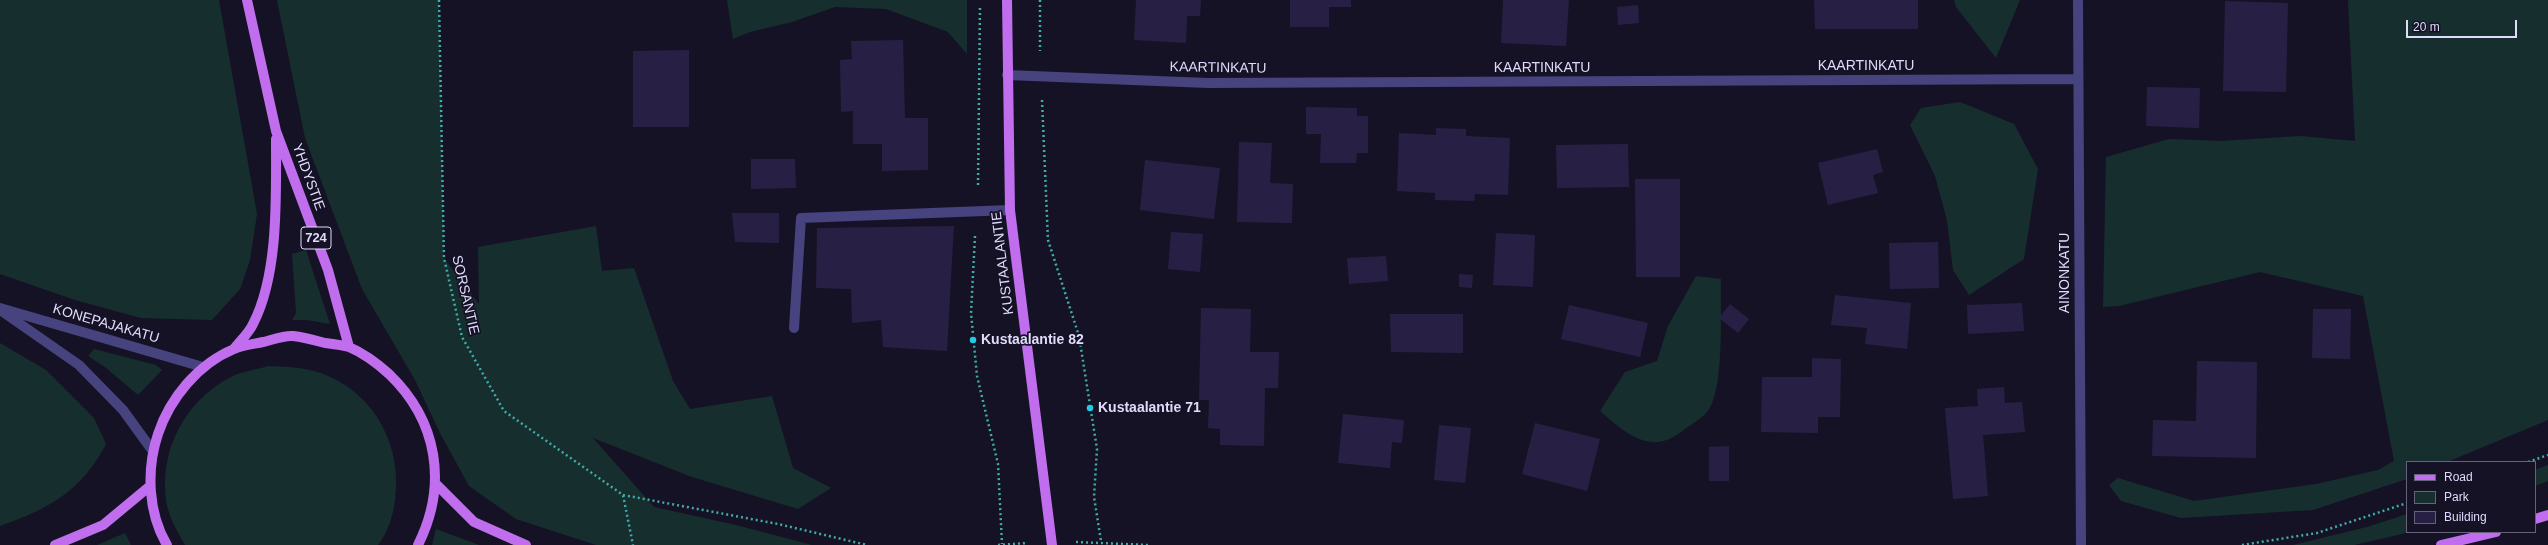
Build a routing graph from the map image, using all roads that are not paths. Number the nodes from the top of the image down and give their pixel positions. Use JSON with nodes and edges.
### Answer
{"nodes":[{"id":1,"x":247,"y":0,"type":"edge"},
{"id":2,"x":1006,"y":0,"type":"edge"},
{"id":3,"x":2078,"y":0,"type":"edge"},
{"id":4,"x":1007,"y":75,"type":"junction"},
{"id":5,"x":2077,"y":80,"type":"junction"},
{"id":6,"x":276,"y":131,"type":"junction"},
{"id":7,"x":1010,"y":210,"type":"junction"},
{"id":8,"x":0,"y":309,"type":"edge"},
{"id":9,"x":794,"y":328,"type":"dead end"},
{"id":10,"x":349,"y":347,"type":"junction"},
{"id":11,"x":234,"y":348,"type":"junction"},
{"id":12,"x":204,"y":367,"type":"junction"},
{"id":13,"x":152,"y":450,"type":"junction"},
{"id":14,"x":436,"y":484,"type":"junction"},
{"id":15,"x":150,"y":486,"type":"junction"},
{"id":16,"x":2548,"y":515,"type":"edge"},
{"id":17,"x":2536,"y":519,"type":"edge"},
{"id":18,"x":2492,"y":533,"type":"edge"},
{"id":19,"x":55,"y":545,"type":"edge"},
{"id":20,"x":168,"y":545,"type":"edge"},
{"id":21,"x":418,"y":545,"type":"edge"},
{"id":22,"x":526,"y":545,"type":"edge"},
{"id":23,"x":1052,"y":545,"type":"edge"},
{"id":24,"x":2081,"y":545,"type":"edge"},
{"id":25,"x":2441,"y":545,"type":"edge"}],
"edges":[{"from":1,"to":6,"type":"main road","name":"YHDYSTIE","number":"724"},
{"from":2,"to":4,"type":"main road","name":"KUSTAALANTIE"},
{"from":3,"to":5,"type":"street","name":"AINONKATU"},
{"from":4,"to":5,"type":"street","name":"KAARTINKATU"},
{"from":4,"to":7,"type":"main road","name":"KUSTAALANTIE"},
{"from":5,"to":24,"type":"street","name":"AINONKATU"},
{"from":6,"to":10,"type":"main road","name":"YHDYSTIE","number":"724"},
{"from":6,"to":11,"type":"main road","name":"YHDYSTIE","number":"724"},
{"from":7,"to":9,"type":"street"},
{"from":7,"to":23,"type":"main road","name":"KUSTAALANTIE"},
{"from":8,"to":12,"type":"street","name":"KONEPAJAKATU"},
{"from":8,"to":13,"type":"street","name":"KONEPAJAKATU"},
{"from":10,"to":11,"type":"main road"},
{"from":10,"to":14,"type":"main road"},
{"from":11,"to":12,"type":"main road"},
{"from":12,"to":13,"type":"main road"},
{"from":13,"to":15,"type":"main road"},
{"from":14,"to":21,"type":"main road"},
{"from":14,"to":22,"type":"main road"},
{"from":15,"to":19,"type":"main road"},
{"from":15,"to":20,"type":"main road"},
{"from":16,"to":17,"type":"main road"},
{"from":18,"to":25,"type":"main road"}]}
